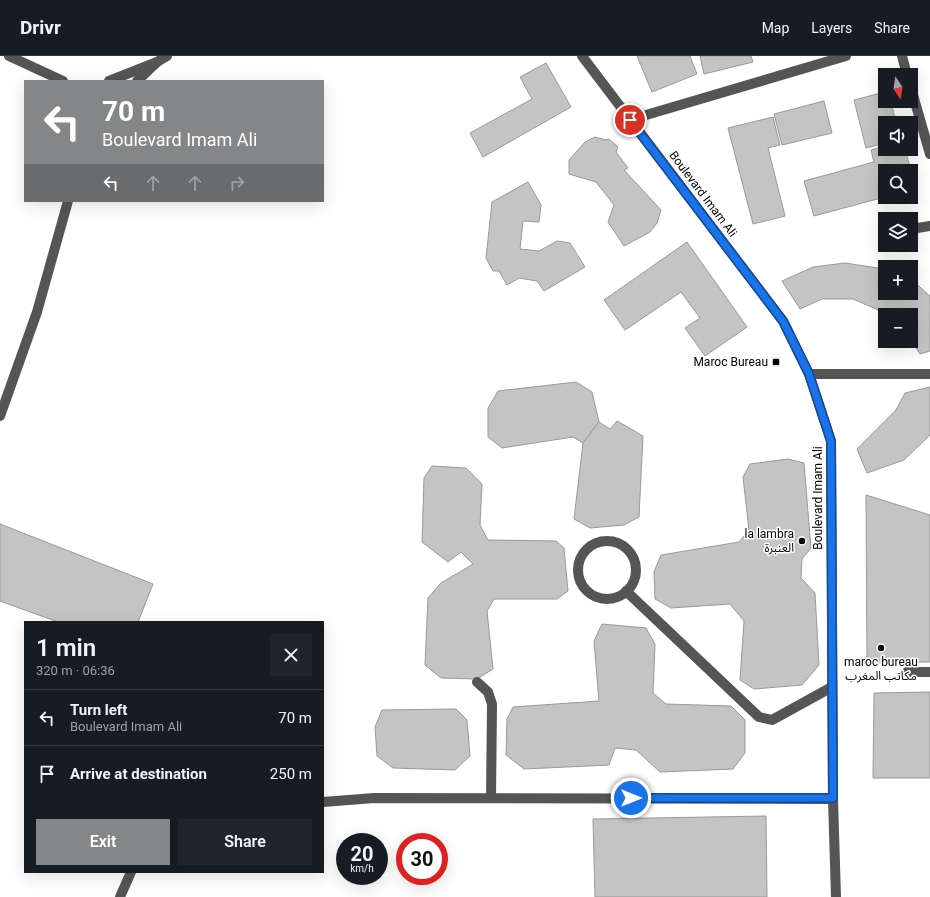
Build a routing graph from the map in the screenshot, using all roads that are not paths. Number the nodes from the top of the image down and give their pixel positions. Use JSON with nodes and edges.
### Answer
{"nodes":[{"id":1,"x":9,"y":56,"type":"edge"},
{"id":2,"x":167,"y":56,"type":"edge"},
{"id":3,"x":582,"y":56,"type":"edge"},
{"id":4,"x":846,"y":56,"type":"edge"},
{"id":5,"x":902,"y":56,"type":"edge"},
{"id":6,"x":827,"y":59,"type":"edge"},
{"id":7,"x":157,"y":62,"type":"junction"},
{"id":8,"x":905,"y":68,"type":"edge"},
{"id":9,"x":61,"y":80,"type":"edge"},
{"id":10,"x":112,"y":80,"type":"edge"},
{"id":11,"x":138,"y":80,"type":"edge"},
{"id":12,"x":917,"y":108,"type":"edge"},
{"id":13,"x":630,"y":120,"type":"junction"},
{"id":14,"x":930,"y":154,"type":"edge"},
{"id":15,"x":68,"y":202,"type":"edge"},
{"id":16,"x":930,"y":226,"type":"edge"},
{"id":17,"x":918,"y":228,"type":"edge"},
{"id":18,"x":809,"y":374,"type":"junction"},
{"id":19,"x":930,"y":374,"type":"edge"},
{"id":20,"x":0,"y":416,"type":"edge"},
{"id":21,"x":626,"y":591,"type":"junction"},
{"id":22,"x":907,"y":672,"type":"dead end"},
{"id":23,"x":930,"y":672,"type":"edge"},
{"id":24,"x":477,"y":682,"type":"dead end"},
{"id":25,"x":832,"y":687,"type":"junction"},
{"id":26,"x":491,"y":798,"type":"junction"},
{"id":27,"x":833,"y":798,"type":"junction"},
{"id":28,"x":324,"y":802,"type":"edge"},
{"id":29,"x":131,"y":873,"type":"edge"},
{"id":30,"x":120,"y":897,"type":"edge"},
{"id":31,"x":836,"y":897,"type":"edge"}],
"edges":[{"from":1,"to":9,"type":"street"},
{"from":2,"to":7,"type":"street"},
{"from":3,"to":13,"type":"street","name":"Boulevard Imam Ali"},
{"from":4,"to":6,"type":"street"},
{"from":5,"to":8,"type":"street"},
{"from":6,"to":13,"type":"street"},
{"from":7,"to":10,"type":"street"},
{"from":7,"to":11,"type":"street"},
{"from":12,"to":14,"type":"street"},
{"from":13,"to":18,"type":"street","name":"Boulevard Imam Ali"},
{"from":15,"to":20,"type":"street"},
{"from":16,"to":17,"type":"street"},
{"from":18,"to":19,"type":"street"},
{"from":18,"to":25,"type":"street","name":"Boulevard Imam Ali"},
{"from":21,"to":21,"type":"street"},
{"from":21,"to":25,"type":"street"},
{"from":22,"to":23,"type":"street"},
{"from":24,"to":26,"type":"street"},
{"from":25,"to":27,"type":"street","name":"Boulevard Imam Ali"},
{"from":26,"to":27,"type":"street"},
{"from":26,"to":28,"type":"street"},
{"from":27,"to":31,"type":"street","name":"Boulevard Imam Ali"},
{"from":29,"to":30,"type":"street"}]}
